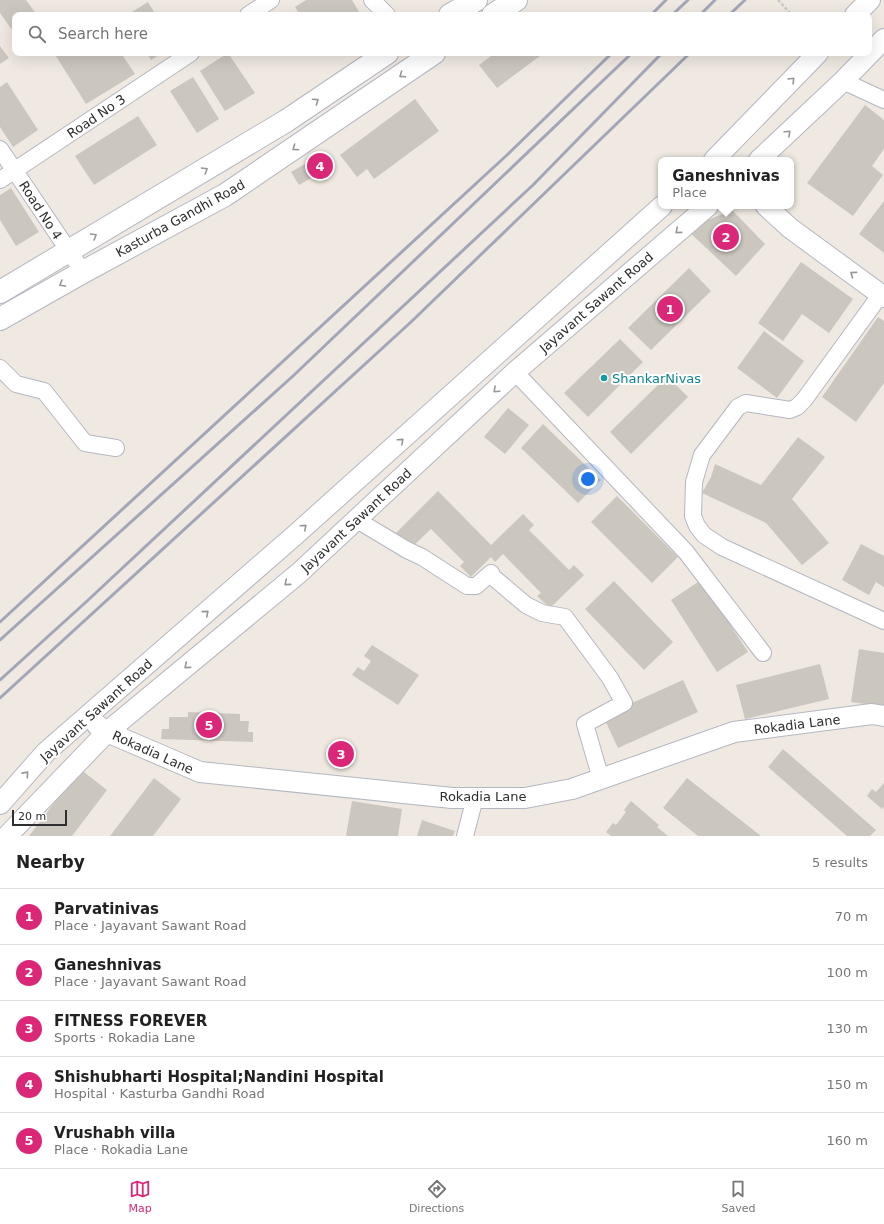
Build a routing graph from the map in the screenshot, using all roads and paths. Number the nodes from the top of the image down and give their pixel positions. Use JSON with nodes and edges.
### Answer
{"nodes":[{"id":1,"x":271,"y":0,"type":"edge"},
{"id":2,"x":372,"y":0,"type":"edge"},
{"id":3,"x":516,"y":0,"type":"edge"},
{"id":4,"x":778,"y":0,"type":"edge"},
{"id":5,"x":870,"y":0,"type":"edge"},
{"id":6,"x":471,"y":5,"type":"edge"},
{"id":7,"x":253,"y":12,"type":"edge"},
{"id":8,"x":384,"y":12,"type":"edge"},
{"id":9,"x":456,"y":12,"type":"edge"},
{"id":10,"x":498,"y":12,"type":"edge"},
{"id":11,"x":789,"y":12,"type":"edge"},
{"id":12,"x":859,"y":12,"type":"edge"},
{"id":13,"x":884,"y":39,"type":"edge"},
{"id":14,"x":872,"y":51,"type":"edge"},
{"id":15,"x":186,"y":56,"type":"edge"},
{"id":16,"x":384,"y":56,"type":"edge"},
{"id":17,"x":426,"y":56,"type":"edge"},
{"id":18,"x":815,"y":56,"type":"edge"},
{"id":19,"x":867,"y":56,"type":"edge"},
{"id":20,"x":843,"y":81,"type":"junction"},
{"id":21,"x":884,"y":100,"type":"edge"},
{"id":22,"x":0,"y":149,"type":"edge"},
{"id":23,"x":226,"y":157,"type":"junction"},
{"id":24,"x":718,"y":157,"type":"edge"},
{"id":25,"x":762,"y":157,"type":"edge"},
{"id":26,"x":15,"y":170,"type":"junction"},
{"id":27,"x":0,"y":180,"type":"edge"},
{"id":28,"x":241,"y":184,"type":"junction"},
{"id":29,"x":659,"y":209,"type":"edge"},
{"id":30,"x":705,"y":209,"type":"edge"},
{"id":31,"x":769,"y":209,"type":"edge"},
{"id":32,"x":68,"y":251,"type":"junction"},
{"id":33,"x":82,"y":272,"type":"junction"},
{"id":34,"x":0,"y":292,"type":"edge"},
{"id":35,"x":882,"y":296,"type":"edge"},
{"id":36,"x":0,"y":319,"type":"edge"},
{"id":37,"x":0,"y":368,"type":"edge"},
{"id":38,"x":515,"y":372,"type":"junction"},
{"id":39,"x":116,"y":448,"type":"dead end"},
{"id":40,"x":357,"y":520,"type":"junction"},
{"id":41,"x":884,"y":621,"type":"edge"},
{"id":42,"x":763,"y":653,"type":"dead end"},
{"id":43,"x":884,"y":716,"type":"edge"},
{"id":44,"x":85,"y":718,"type":"junction"},
{"id":45,"x":107,"y":732,"type":"junction"},
{"id":46,"x":601,"y":779,"type":"junction"},
{"id":47,"x":475,"y":798,"type":"junction"},
{"id":48,"x":0,"y":804,"type":"edge"},
{"id":49,"x":7,"y":836,"type":"edge"},
{"id":50,"x":465,"y":836,"type":"edge"}],
"edges":[{"from":1,"to":7,"type":"street"},
{"from":2,"to":8,"type":"street"},
{"from":3,"to":10,"type":"main road"},
{"from":4,"to":11,"type":"path"},
{"from":5,"to":12,"type":"street"},
{"from":6,"to":9,"type":"main road"},
{"from":13,"to":14,"type":"street"},
{"from":15,"to":26,"type":"street","name":"Road No 3"},
{"from":23,"to":16,"type":"main road","name":"Kasturba Gandhi Road","one_way":true},
{"from":17,"to":28,"type":"main road","name":"Kasturba Gandhi Road","one_way":true},
{"from":24,"to":18,"type":"street","one_way":true},
{"from":19,"to":20,"type":"street"},
{"from":20,"to":21,"type":"street"},
{"from":25,"to":20,"type":"street","one_way":true},
{"from":22,"to":26,"type":"street","name":"Road No 4"},
{"from":23,"to":28,"type":"main road"},
{"from":32,"to":23,"type":"main road","name":"Kasturba Gandhi Road","one_way":true},
{"from":26,"to":27,"type":"street","name":"Road No 3"},
{"from":26,"to":32,"type":"street","name":"Road No 4"},
{"from":28,"to":33,"type":"main road","name":"Kasturba Gandhi Road"},
{"from":44,"to":29,"type":"street","name":"Jayavant Sawant Road","one_way":true},
{"from":30,"to":38,"type":"street","name":"Jayavant Sawant Road","one_way":true},
{"from":35,"to":31,"type":"street","one_way":true},
{"from":32,"to":33,"type":"street","name":"Road No 4"},
{"from":32,"to":34,"type":"main road","name":"Kasturba Gandhi Road"},
{"from":33,"to":36,"type":"main road","name":"Kasturba Gandhi Road","one_way":true},
{"from":35,"to":41,"type":"street"},
{"from":37,"to":39,"type":"street"},
{"from":38,"to":40,"type":"street","name":"Jayavant Sawant Road","one_way":true},
{"from":38,"to":42,"type":"street"},
{"from":40,"to":45,"type":"street","name":"Jayavant Sawant Road","one_way":true},
{"from":40,"to":46,"type":"street"},
{"from":43,"to":46,"type":"street","name":"Rokadia Lane"},
{"from":44,"to":45,"type":"street","name":"Rokadia Lane"},
{"from":48,"to":44,"type":"street","name":"Jayavant Sawant Road","one_way":true},
{"from":45,"to":47,"type":"street","name":"Rokadia Lane"},
{"from":45,"to":49,"type":"street","name":"Jayavant Sawant Road"},
{"from":46,"to":47,"type":"street","name":"Rokadia Lane"},
{"from":47,"to":50,"type":"street"}]}
